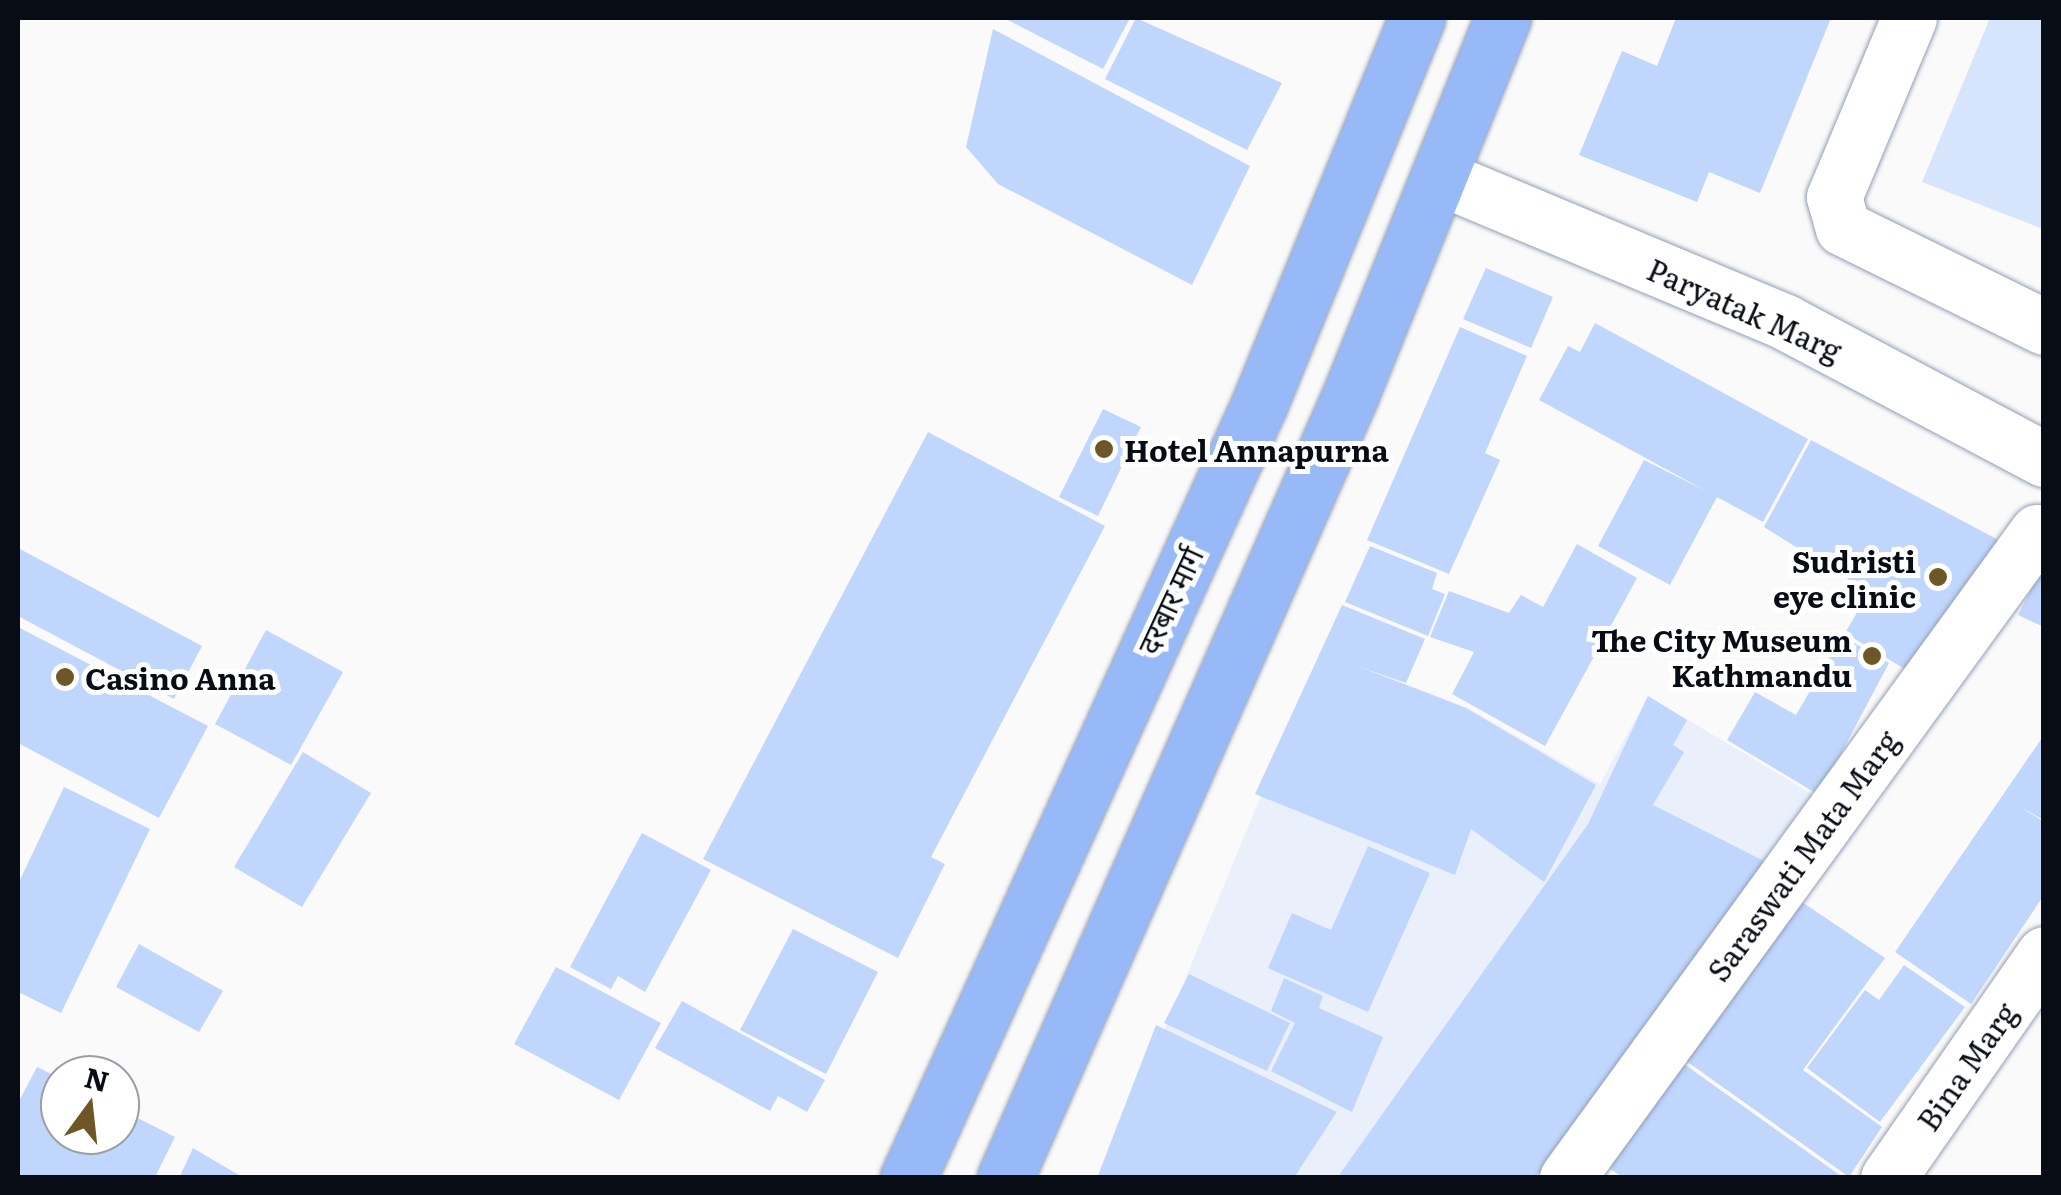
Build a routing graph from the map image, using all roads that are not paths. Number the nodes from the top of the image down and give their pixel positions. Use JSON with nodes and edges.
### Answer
{"nodes":[{"id":1,"x":1417,"y":18,"type":"edge"},
{"id":2,"x":1503,"y":18,"type":"edge"},
{"id":3,"x":1909,"y":18,"type":"edge"},
{"id":4,"x":1439,"y":177,"type":"junction"},
{"id":5,"x":2044,"y":328,"type":"edge"},
{"id":6,"x":2044,"y":459,"type":"edge"},
{"id":7,"x":2041,"y":520,"type":"edge"},
{"id":8,"x":2044,"y":954,"type":"edge"},
{"id":9,"x":908,"y":1178,"type":"edge"},
{"id":10,"x":1005,"y":1178,"type":"edge"},
{"id":11,"x":1566,"y":1178,"type":"edge"},
{"id":12,"x":1888,"y":1178,"type":"edge"}],
"edges":[{"from":1,"to":9,"type":"main road","name":"दरबार मार्ग"},
{"from":2,"to":4,"type":"main road"},
{"from":3,"to":5,"type":"street"},
{"from":4,"to":6,"type":"street","name":"Paryatak Marg"},
{"from":4,"to":10,"type":"main road"},
{"from":7,"to":11,"type":"street","name":"Saraswati Mata Marg"},
{"from":8,"to":12,"type":"street","name":"Bina Marg"}]}
